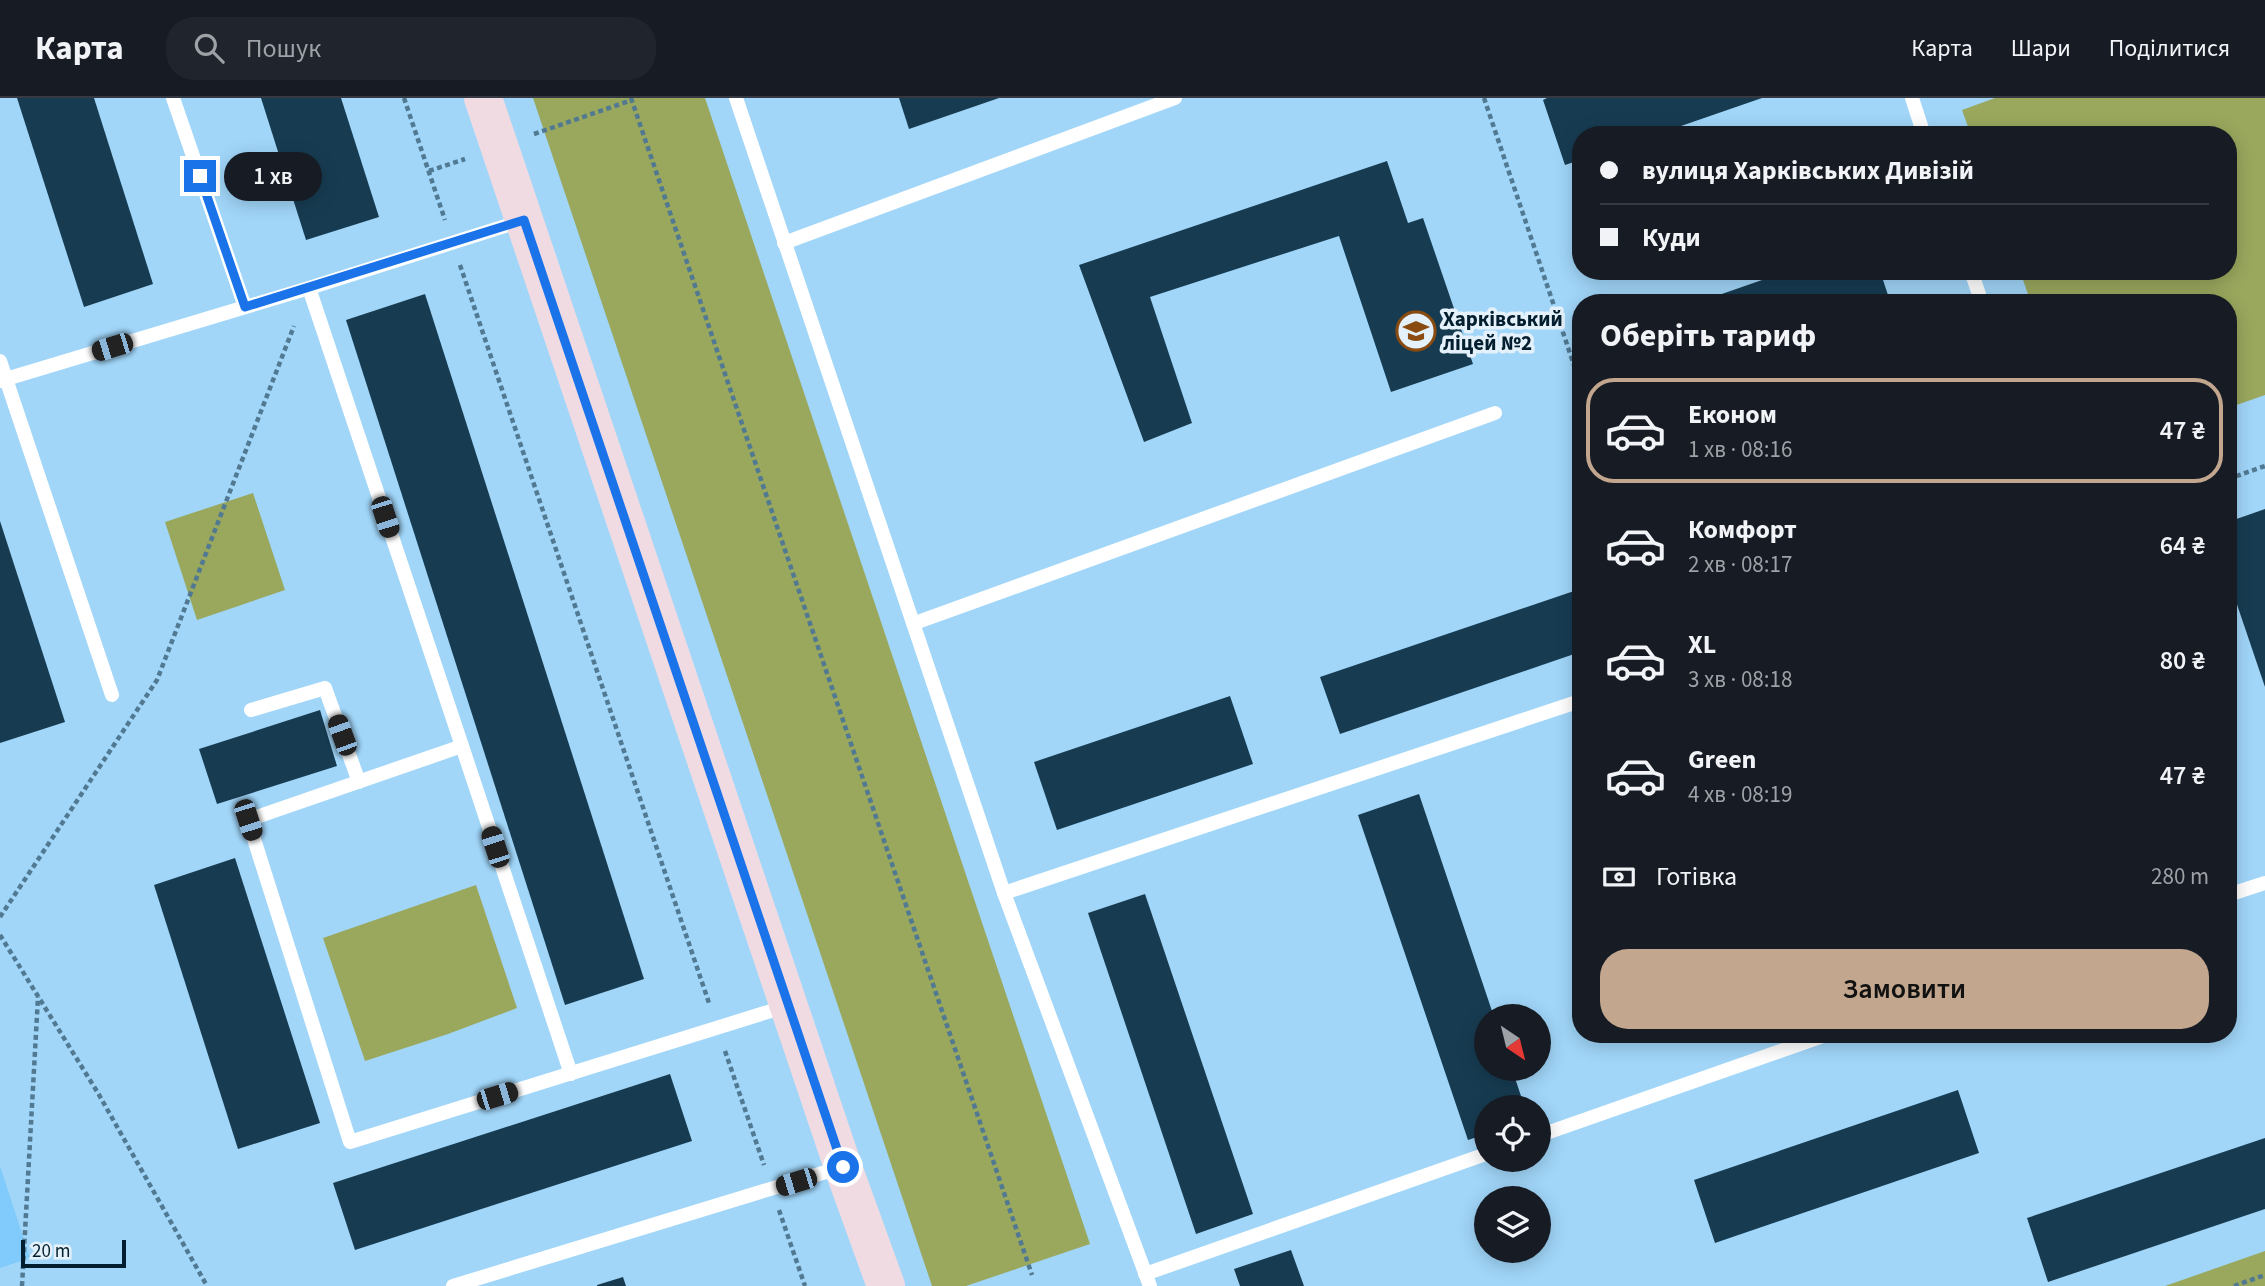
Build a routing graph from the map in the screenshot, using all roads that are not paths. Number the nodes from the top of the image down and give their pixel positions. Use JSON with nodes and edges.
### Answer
{"nodes":[{"id":1,"x":173,"y":98,"type":"edge"},
{"id":2,"x":483,"y":98,"type":"edge"},
{"id":3,"x":736,"y":98,"type":"edge"},
{"id":4,"x":1175,"y":98,"type":"edge"},
{"id":5,"x":1912,"y":98,"type":"edge"},
{"id":6,"x":1921,"y":126,"type":"edge"},
{"id":7,"x":524,"y":220,"type":"junction"},
{"id":8,"x":784,"y":243,"type":"junction"},
{"id":9,"x":309,"y":288,"type":"junction"},
{"id":10,"x":245,"y":307,"type":"junction"},
{"id":11,"x":0,"y":361,"type":"edge"},
{"id":12,"x":3,"y":380,"type":"edge"},
{"id":13,"x":1495,"y":413,"type":"dead end"},
{"id":14,"x":915,"y":623,"type":"junction"},
{"id":15,"x":112,"y":695,"type":"dead end"},
{"id":16,"x":1572,"y":704,"type":"edge"},
{"id":17,"x":251,"y":710,"type":"dead end"},
{"id":18,"x":462,"y":746,"type":"junction"},
{"id":19,"x":359,"y":782,"type":"junction"},
{"id":20,"x":2265,"y":883,"type":"edge"},
{"id":21,"x":1004,"y":892,"type":"junction"},
{"id":22,"x":2237,"y":892,"type":"edge"},
{"id":23,"x":789,"y":1006,"type":"junction"},
{"id":24,"x":1803,"y":1043,"type":"edge"},
{"id":25,"x":570,"y":1074,"type":"junction"},
{"id":26,"x":1551,"y":1131,"type":"edge"},
{"id":27,"x":1474,"y":1158,"type":"edge"},
{"id":28,"x":843,"y":1167,"type":"junction"},
{"id":29,"x":1148,"y":1280,"type":"edge"},
{"id":30,"x":453,"y":1286,"type":"edge"},
{"id":31,"x":886,"y":1286,"type":"edge"}],
"edges":[{"from":1,"to":10,"type":"lane"},
{"from":2,"to":7,"type":"street"},
{"from":3,"to":8,"type":"lane"},
{"from":4,"to":8,"type":"lane"},
{"from":5,"to":6,"type":"lane"},
{"from":7,"to":9,"type":"lane"},
{"from":7,"to":23,"type":"street"},
{"from":8,"to":14,"type":"lane"},
{"from":9,"to":10,"type":"lane"},
{"from":9,"to":18,"type":"lane"},
{"from":10,"to":12,"type":"lane"},
{"from":11,"to":12,"type":"lane"},
{"from":12,"to":15,"type":"lane"},
{"from":13,"to":14,"type":"lane"},
{"from":14,"to":21,"type":"lane"},
{"from":16,"to":21,"type":"lane"},
{"from":17,"to":19,"type":"lane"},
{"from":18,"to":19,"type":"lane"},
{"from":18,"to":25,"type":"lane"},
{"from":19,"to":25,"type":"lane"},
{"from":20,"to":22,"type":"lane"},
{"from":21,"to":29,"type":"lane"},
{"from":23,"to":25,"type":"lane"},
{"from":23,"to":28,"type":"street"},
{"from":24,"to":26,"type":"lane"},
{"from":27,"to":29,"type":"lane"},
{"from":28,"to":30,"type":"lane"},
{"from":28,"to":31,"type":"street"}]}
